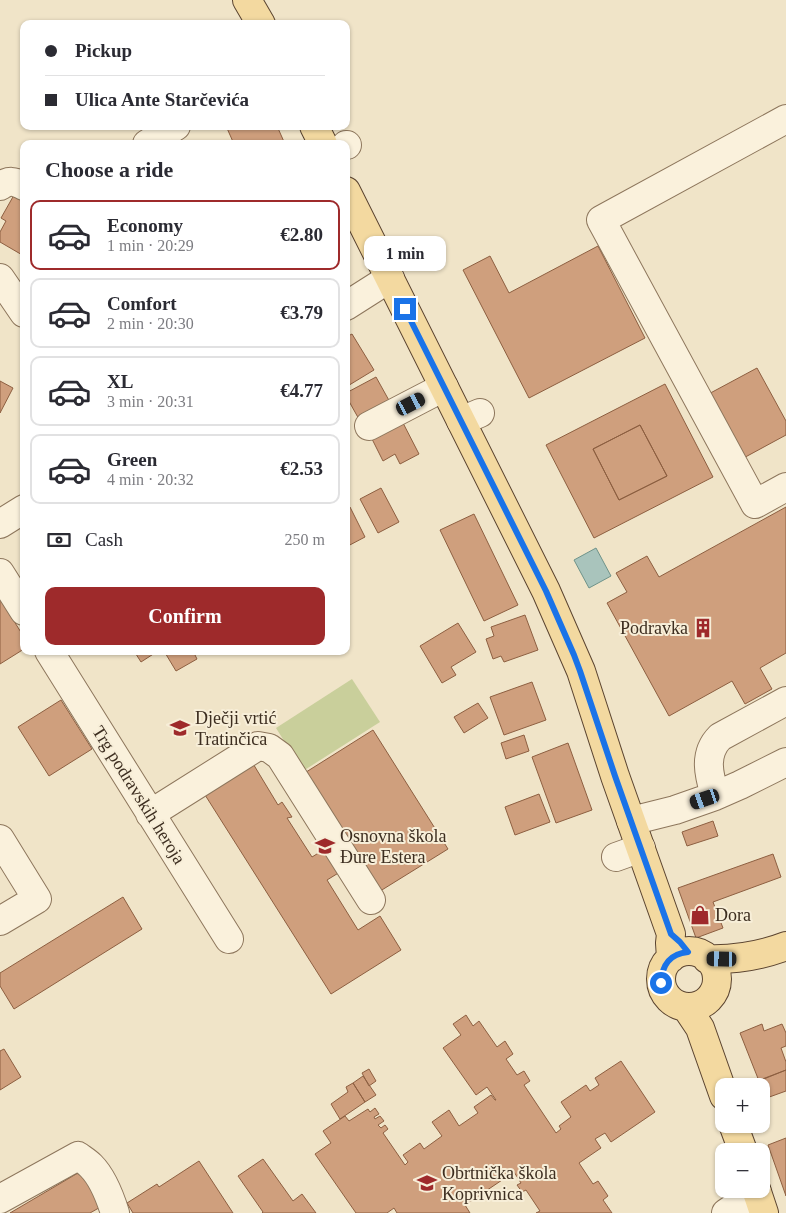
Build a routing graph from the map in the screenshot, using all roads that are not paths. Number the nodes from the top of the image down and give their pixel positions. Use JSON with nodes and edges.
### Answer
{"nodes":[{"id":1,"x":247,"y":0,"type":"edge"},
{"id":2,"x":259,"y":20,"type":"edge"},
{"id":3,"x":786,"y":119,"type":"edge"},
{"id":4,"x":169,"y":130,"type":"edge"},
{"id":5,"x":319,"y":130,"type":"edge"},
{"id":6,"x":153,"y":140,"type":"edge"},
{"id":7,"x":332,"y":140,"type":"edge"},
{"id":8,"x":20,"y":184,"type":"edge"},
{"id":9,"x":0,"y":186,"type":"edge"},
{"id":10,"x":350,"y":199,"type":"edge"},
{"id":11,"x":0,"y":278,"type":"edge"},
{"id":12,"x":390,"y":278,"type":"junction"},
{"id":13,"x":350,"y":303,"type":"edge"},
{"id":14,"x":20,"y":307,"type":"edge"},
{"id":15,"x":444,"y":387,"type":"junction"},
{"id":16,"x":369,"y":426,"type":"dead end"},
{"id":17,"x":786,"y":487,"type":"edge"},
{"id":18,"x":20,"y":512,"type":"edge"},
{"id":19,"x":0,"y":524,"type":"edge"},
{"id":20,"x":0,"y":573,"type":"edge"},
{"id":21,"x":20,"y":605,"type":"edge"},
{"id":22,"x":51,"y":655,"type":"edge"},
{"id":23,"x":786,"y":701,"type":"edge"},
{"id":24,"x":786,"y":762,"type":"edge"},
{"id":25,"x":715,"y":796,"type":"junction"},
{"id":26,"x":150,"y":814,"type":"junction"},
{"id":27,"x":631,"y":820,"type":"junction"},
{"id":28,"x":0,"y":839,"type":"edge"},
{"id":29,"x":371,"y":900,"type":"dead end"},
{"id":30,"x":0,"y":921,"type":"edge"},
{"id":31,"x":229,"y":939,"type":"dead end"},
{"id":32,"x":786,"y":946,"type":"edge"},
{"id":33,"x":691,"y":956,"type":"junction"},
{"id":34,"x":697,"y":1013,"type":"junction"},
{"id":35,"x":718,"y":1078,"type":"edge"},
{"id":36,"x":759,"y":1198,"type":"edge"},
{"id":37,"x":0,"y":1199,"type":"edge"},
{"id":38,"x":116,"y":1213,"type":"edge"},
{"id":39,"x":726,"y":1213,"type":"edge"}],
"edges":[{"from":1,"to":2,"type":"main road"},
{"from":3,"to":17,"type":"street"},
{"from":4,"to":6,"type":"street"},
{"from":5,"to":7,"type":"main road"},
{"from":8,"to":9,"type":"street"},
{"from":10,"to":12,"type":"main road"},
{"from":11,"to":14,"type":"street"},
{"from":12,"to":13,"type":"street"},
{"from":12,"to":15,"type":"main road"},
{"from":15,"to":16,"type":"street"},
{"from":15,"to":27,"type":"main road"},
{"from":18,"to":19,"type":"street"},
{"from":20,"to":21,"type":"street"},
{"from":22,"to":26,"type":"street","name":"Trg podravskih heroja"},
{"from":23,"to":25,"type":"street"},
{"from":24,"to":25,"type":"street"},
{"from":25,"to":27,"type":"street"},
{"from":26,"to":29,"type":"street"},
{"from":26,"to":31,"type":"street","name":"Trg podravskih heroja"},
{"from":27,"to":33,"type":"main road"},
{"from":28,"to":30,"type":"street"},
{"from":32,"to":33,"type":"main road"},
{"from":33,"to":34,"type":"main road"},
{"from":33,"to":34,"type":"main road"},
{"from":34,"to":35,"type":"main road"},
{"from":36,"to":39,"type":"street"},
{"from":37,"to":38,"type":"street"}]}
